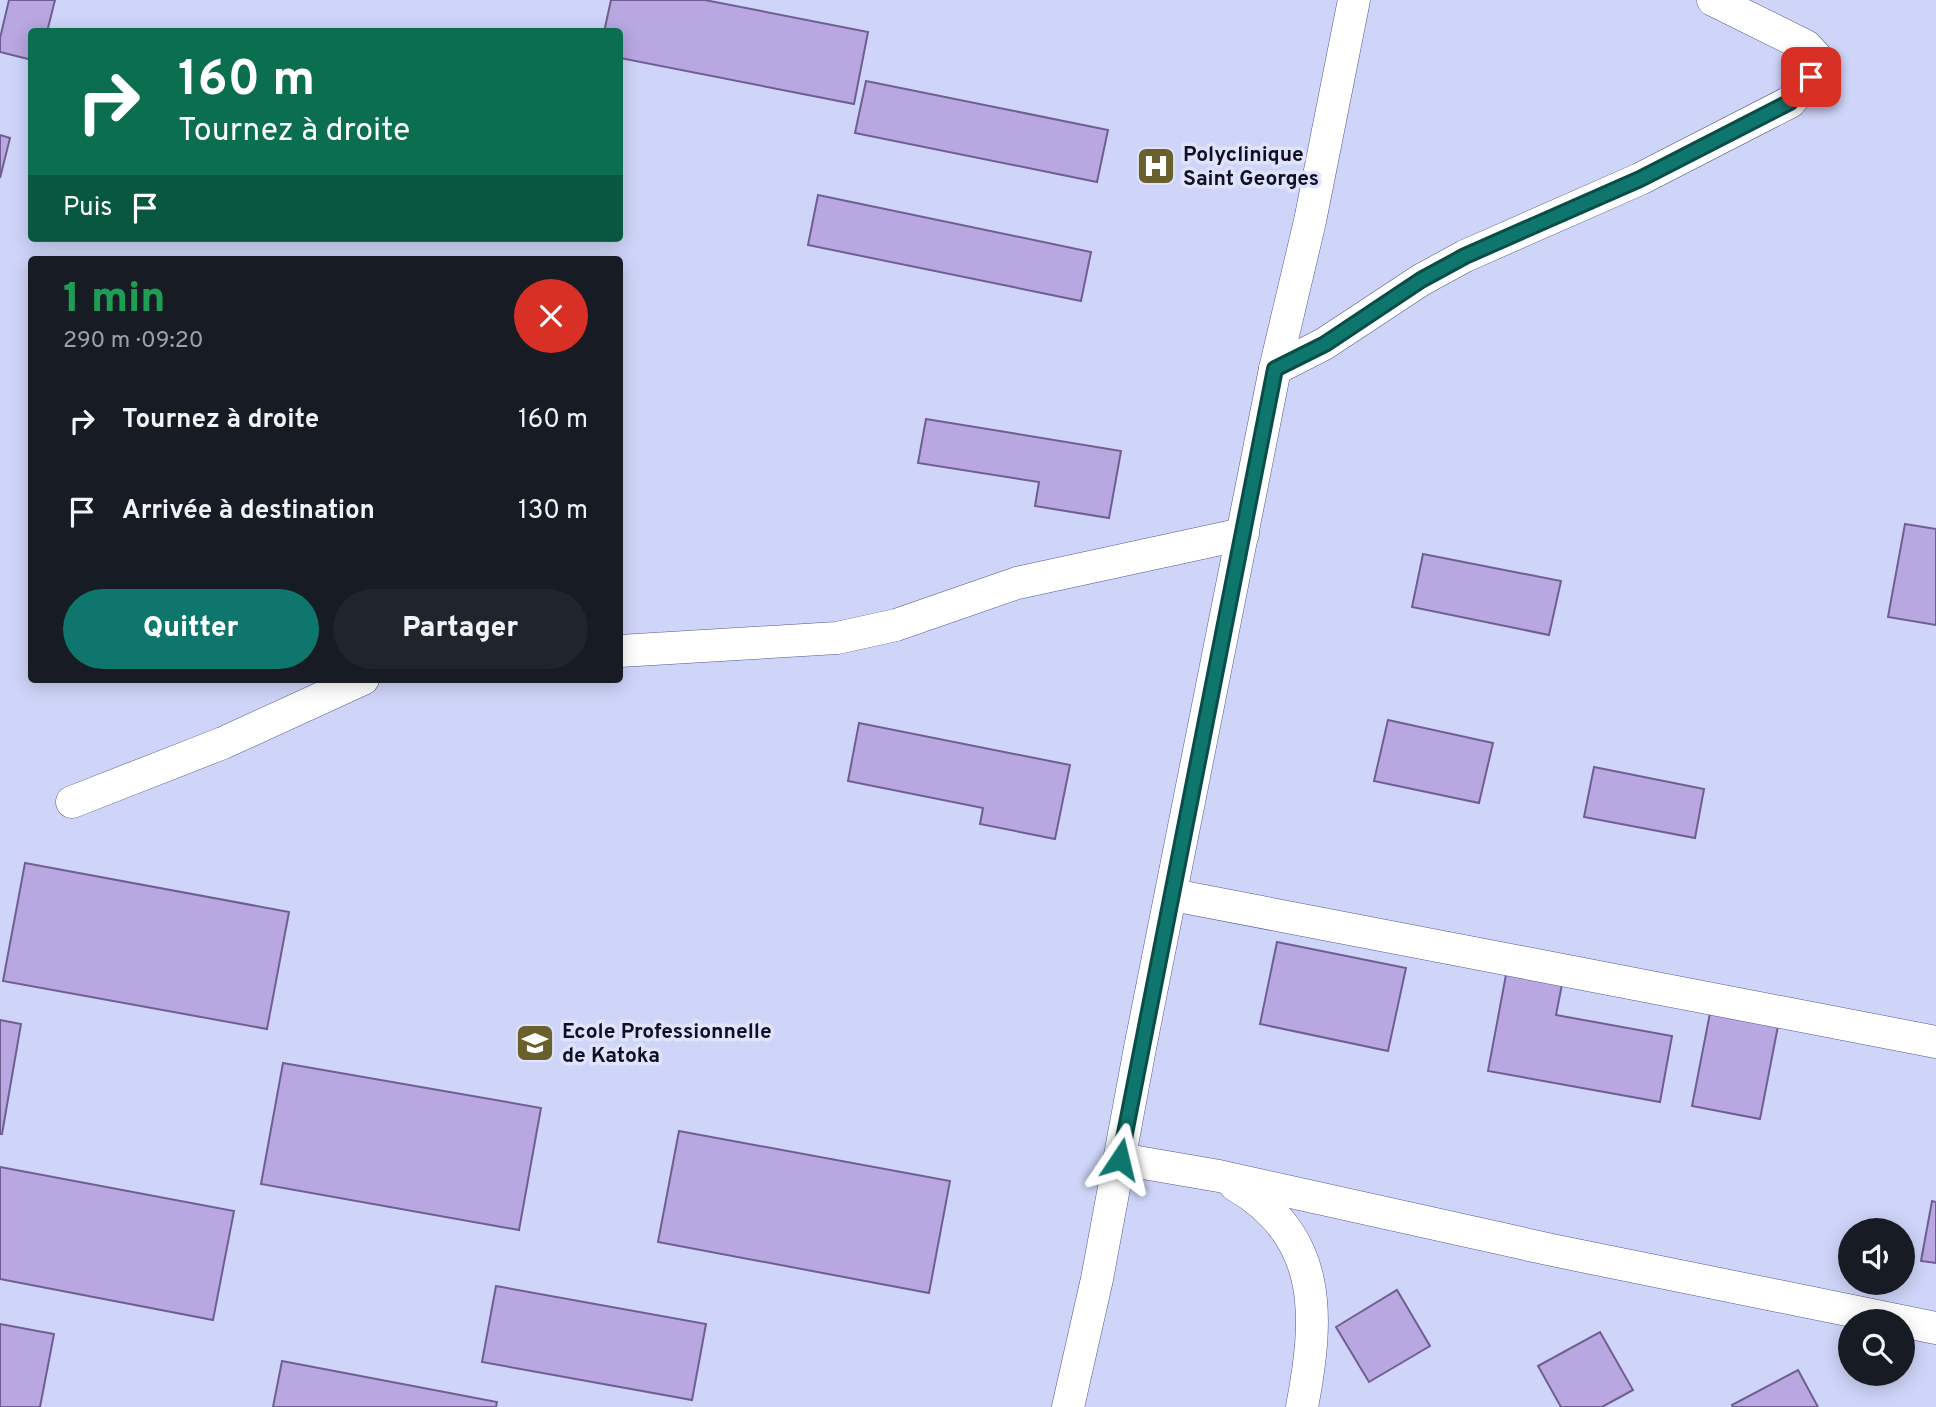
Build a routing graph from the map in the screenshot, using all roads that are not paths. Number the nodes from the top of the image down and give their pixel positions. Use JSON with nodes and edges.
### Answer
{"nodes":[{"id":1,"x":1354,"y":0,"type":"edge"},
{"id":2,"x":1713,"y":0,"type":"edge"},
{"id":3,"x":1275,"y":369,"type":"junction"},
{"id":4,"x":1243,"y":534,"type":"junction"},
{"id":5,"x":623,"y":652,"type":"edge"},
{"id":6,"x":354,"y":683,"type":"edge"},
{"id":7,"x":72,"y":802,"type":"dead end"},
{"id":8,"x":1172,"y":895,"type":"junction"},
{"id":9,"x":1936,"y":1042,"type":"edge"},
{"id":10,"x":1120,"y":1159,"type":"junction"},
{"id":11,"x":1219,"y":1176,"type":"junction"},
{"id":12,"x":1936,"y":1328,"type":"edge"},
{"id":13,"x":1068,"y":1407,"type":"edge"},
{"id":14,"x":1302,"y":1407,"type":"edge"}],
"edges":[{"from":1,"to":3,"type":"street"},
{"from":2,"to":3,"type":"street"},
{"from":3,"to":4,"type":"street"},
{"from":4,"to":5,"type":"street"},
{"from":4,"to":8,"type":"street"},
{"from":6,"to":7,"type":"street"},
{"from":8,"to":9,"type":"street"},
{"from":8,"to":10,"type":"street"},
{"from":10,"to":11,"type":"street"},
{"from":10,"to":13,"type":"street"},
{"from":11,"to":12,"type":"street"},
{"from":11,"to":14,"type":"street"}]}
